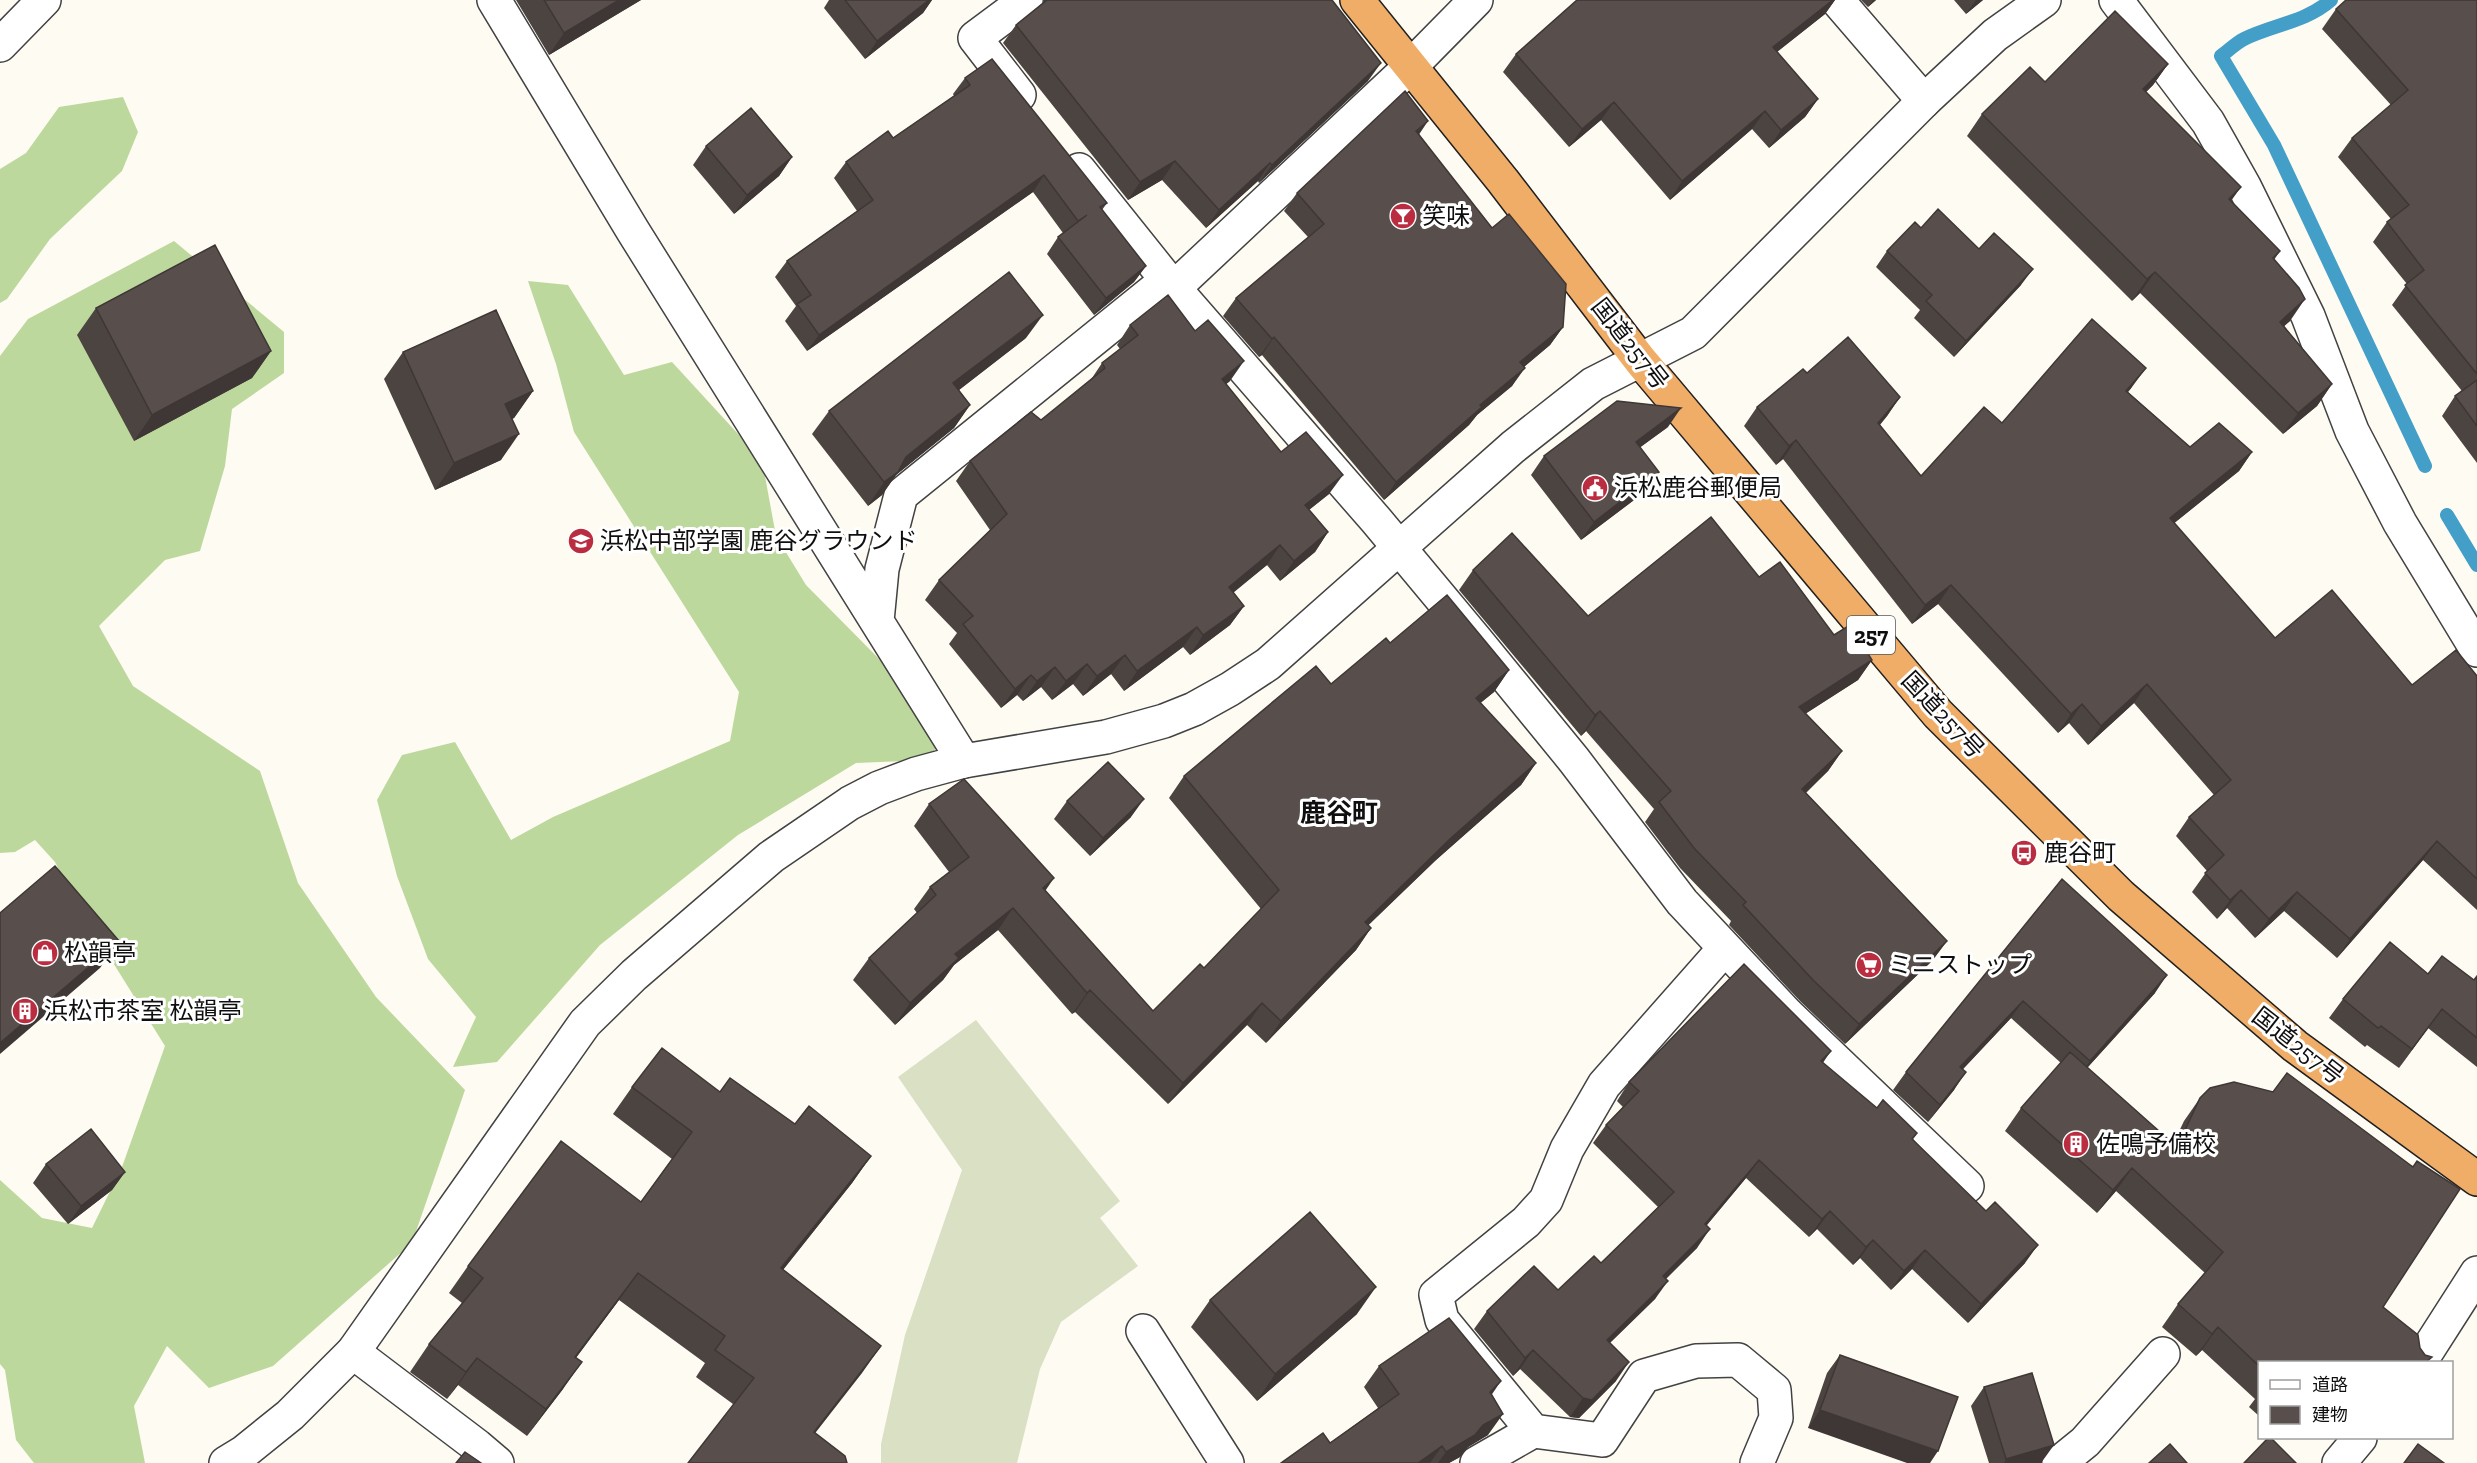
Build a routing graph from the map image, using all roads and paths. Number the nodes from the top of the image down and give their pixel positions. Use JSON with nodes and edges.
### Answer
{"nodes":[{"id":1,"x":44,"y":0,"type":"edge"},
{"id":2,"x":494,"y":0,"type":"edge"},
{"id":3,"x":1026,"y":0,"type":"edge"},
{"id":4,"x":1358,"y":0,"type":"edge"},
{"id":5,"x":1476,"y":0,"type":"edge"},
{"id":6,"x":1837,"y":0,"type":"edge"},
{"id":7,"x":2044,"y":0,"type":"edge"},
{"id":8,"x":2116,"y":0,"type":"edge"},
{"id":9,"x":0,"y":45,"type":"edge"},
{"id":10,"x":1412,"y":66,"type":"junction"},
{"id":11,"x":1924,"y":101,"type":"junction"},
{"id":12,"x":1040,"y":121,"type":"edge"},
{"id":13,"x":1061,"y":149,"type":"edge"},
{"id":14,"x":1171,"y":284,"type":"junction"},
{"id":15,"x":1640,"y":360,"type":"junction"},
{"id":16,"x":1400,"y":549,"type":"junction"},
{"id":17,"x":877,"y":621,"type":"junction"},
{"id":18,"x":2477,"y":650,"type":"edge"},
{"id":19,"x":964,"y":761,"type":"junction"},
{"id":20,"x":1725,"y":948,"type":"junction"},
{"id":21,"x":2477,"y":1179,"type":"edge"},
{"id":22,"x":1967,"y":1186,"type":"dead end"},
{"id":23,"x":2477,"y":1273,"type":"edge"},
{"id":24,"x":1143,"y":1331,"type":"dead end"},
{"id":25,"x":353,"y":1352,"type":"junction"},
{"id":26,"x":2163,"y":1354,"type":"dead end"},
{"id":27,"x":2421,"y":1361,"type":"edge"},
{"id":28,"x":1533,"y":1431,"type":"junction"},
{"id":29,"x":2358,"y":1439,"type":"edge"},
{"id":30,"x":226,"y":1463,"type":"edge"},
{"id":31,"x":496,"y":1463,"type":"edge"},
{"id":32,"x":1227,"y":1463,"type":"edge"},
{"id":33,"x":1477,"y":1463,"type":"edge"},
{"id":34,"x":1757,"y":1463,"type":"edge"},
{"id":35,"x":2059,"y":1463,"type":"edge"},
{"id":36,"x":2339,"y":1463,"type":"edge"}],
"edges":[{"from":1,"to":9,"type":"street"},
{"from":2,"to":17,"type":"street"},
{"from":3,"to":12,"type":"street"},
{"from":4,"to":10,"type":"highway","name":"国道257号","number":"257"},
{"from":5,"to":10,"type":"street"},
{"from":6,"to":11,"type":"street"},
{"from":7,"to":11,"type":"street"},
{"from":8,"to":18,"type":"street"},
{"from":10,"to":14,"type":"street"},
{"from":10,"to":15,"type":"highway","name":"国道257号","number":"257"},
{"from":11,"to":15,"type":"street"},
{"from":13,"to":14,"type":"street"},
{"from":14,"to":16,"type":"street"},
{"from":14,"to":17,"type":"street"},
{"from":15,"to":16,"type":"street"},
{"from":15,"to":21,"type":"highway","name":"国道257号","number":"257"},
{"from":16,"to":19,"type":"street"},
{"from":16,"to":20,"type":"street"},
{"from":17,"to":19,"type":"street"},
{"from":19,"to":25,"type":"street"},
{"from":20,"to":22,"type":"street"},
{"from":20,"to":28,"type":"street"},
{"from":23,"to":27,"type":"street"},
{"from":24,"to":32,"type":"street"},
{"from":25,"to":30,"type":"street"},
{"from":25,"to":31,"type":"street"},
{"from":26,"to":35,"type":"street"},
{"from":28,"to":33,"type":"street"},
{"from":28,"to":34,"type":"street"},
{"from":29,"to":36,"type":"street"}]}
